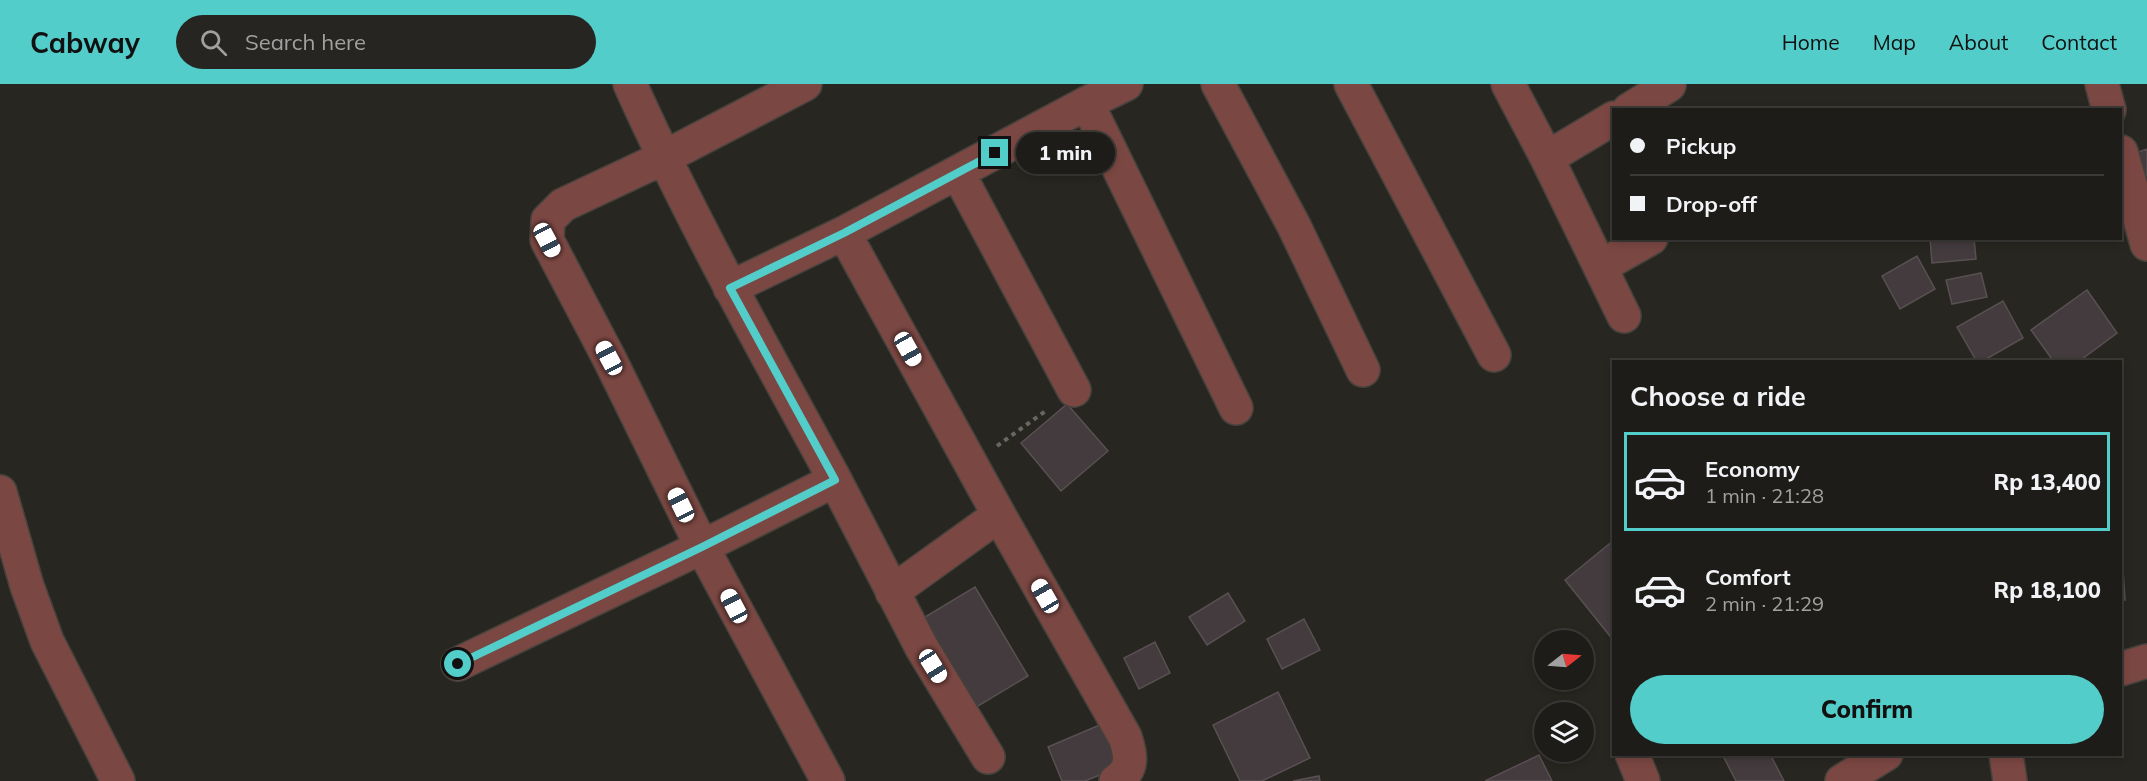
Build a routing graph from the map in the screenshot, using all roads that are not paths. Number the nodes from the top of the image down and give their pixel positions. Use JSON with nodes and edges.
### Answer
{"nodes":[{"id":1,"x":630,"y":84,"type":"edge"},
{"id":2,"x":805,"y":84,"type":"edge"},
{"id":3,"x":1126,"y":84,"type":"edge"},
{"id":4,"x":1218,"y":84,"type":"edge"},
{"id":5,"x":1351,"y":84,"type":"edge"},
{"id":6,"x":1508,"y":84,"type":"edge"},
{"id":7,"x":2102,"y":84,"type":"edge"},
{"id":8,"x":1669,"y":85,"type":"edge"},
{"id":9,"x":1087,"y":103,"type":"junction"},
{"id":10,"x":1632,"y":108,"type":"edge"},
{"id":11,"x":2108,"y":108,"type":"edge"},
{"id":12,"x":1612,"y":119,"type":"edge"},
{"id":13,"x":2122,"y":156,"type":"edge"},
{"id":14,"x":663,"y":158,"type":"junction"},
{"id":15,"x":1547,"y":158,"type":"junction"},
{"id":16,"x":958,"y":172,"type":"junction"},
{"id":17,"x":844,"y":233,"type":"junction"},
{"id":18,"x":1647,"y":240,"type":"edge"},
{"id":19,"x":2147,"y":244,"type":"edge"},
{"id":20,"x":1600,"y":267,"type":"junction"},
{"id":21,"x":730,"y":288,"type":"junction"},
{"id":22,"x":1624,"y":316,"type":"dead end"},
{"id":23,"x":1494,"y":355,"type":"dead end"},
{"id":24,"x":1363,"y":370,"type":"dead end"},
{"id":25,"x":1074,"y":390,"type":"road end"},
{"id":26,"x":1236,"y":408,"type":"dead end"},
{"id":27,"x":835,"y":480,"type":"junction"},
{"id":28,"x":0,"y":492,"type":"edge"},
{"id":29,"x":999,"y":515,"type":"junction"},
{"id":30,"x":702,"y":547,"type":"junction"},
{"id":31,"x":892,"y":592,"type":"junction"},
{"id":32,"x":2147,"y":661,"type":"edge"},
{"id":33,"x":458,"y":664,"type":"dead end"},
{"id":34,"x":2122,"y":669,"type":"edge"},
{"id":35,"x":1633,"y":756,"type":"edge"},
{"id":36,"x":1883,"y":756,"type":"edge"},
{"id":37,"x":2006,"y":756,"type":"edge"},
{"id":38,"x":988,"y":757,"type":"dead end"},
{"id":39,"x":118,"y":781,"type":"edge"},
{"id":40,"x":828,"y":781,"type":"edge"},
{"id":41,"x":1116,"y":781,"type":"edge"},
{"id":42,"x":1643,"y":781,"type":"edge"},
{"id":43,"x":1842,"y":781,"type":"edge"},
{"id":44,"x":2010,"y":781,"type":"edge"}],
"edges":[{"from":1,"to":14,"type":"street"},
{"from":2,"to":14,"type":"street"},
{"from":3,"to":9,"type":"street"},
{"from":4,"to":24,"type":"street"},
{"from":5,"to":23,"type":"street"},
{"from":6,"to":15,"type":"street"},
{"from":7,"to":11,"type":"street"},
{"from":8,"to":10,"type":"street"},
{"from":9,"to":16,"type":"street"},
{"from":9,"to":26,"type":"street"},
{"from":12,"to":15,"type":"street"},
{"from":13,"to":19,"type":"street"},
{"from":14,"to":21,"type":"street"},
{"from":14,"to":30,"type":"street"},
{"from":15,"to":20,"type":"street"},
{"from":16,"to":17,"type":"street"},
{"from":16,"to":25,"type":"street"},
{"from":17,"to":21,"type":"street"},
{"from":17,"to":29,"type":"street"},
{"from":18,"to":20,"type":"street"},
{"from":20,"to":22,"type":"street"},
{"from":21,"to":27,"type":"street"},
{"from":27,"to":30,"type":"street"},
{"from":27,"to":31,"type":"street"},
{"from":28,"to":39,"type":"street"},
{"from":29,"to":31,"type":"street"},
{"from":29,"to":41,"type":"street"},
{"from":30,"to":33,"type":"street"},
{"from":30,"to":40,"type":"street"},
{"from":31,"to":38,"type":"street"},
{"from":32,"to":34,"type":"street"},
{"from":35,"to":42,"type":"street"},
{"from":36,"to":43,"type":"street"},
{"from":37,"to":44,"type":"street"}]}
